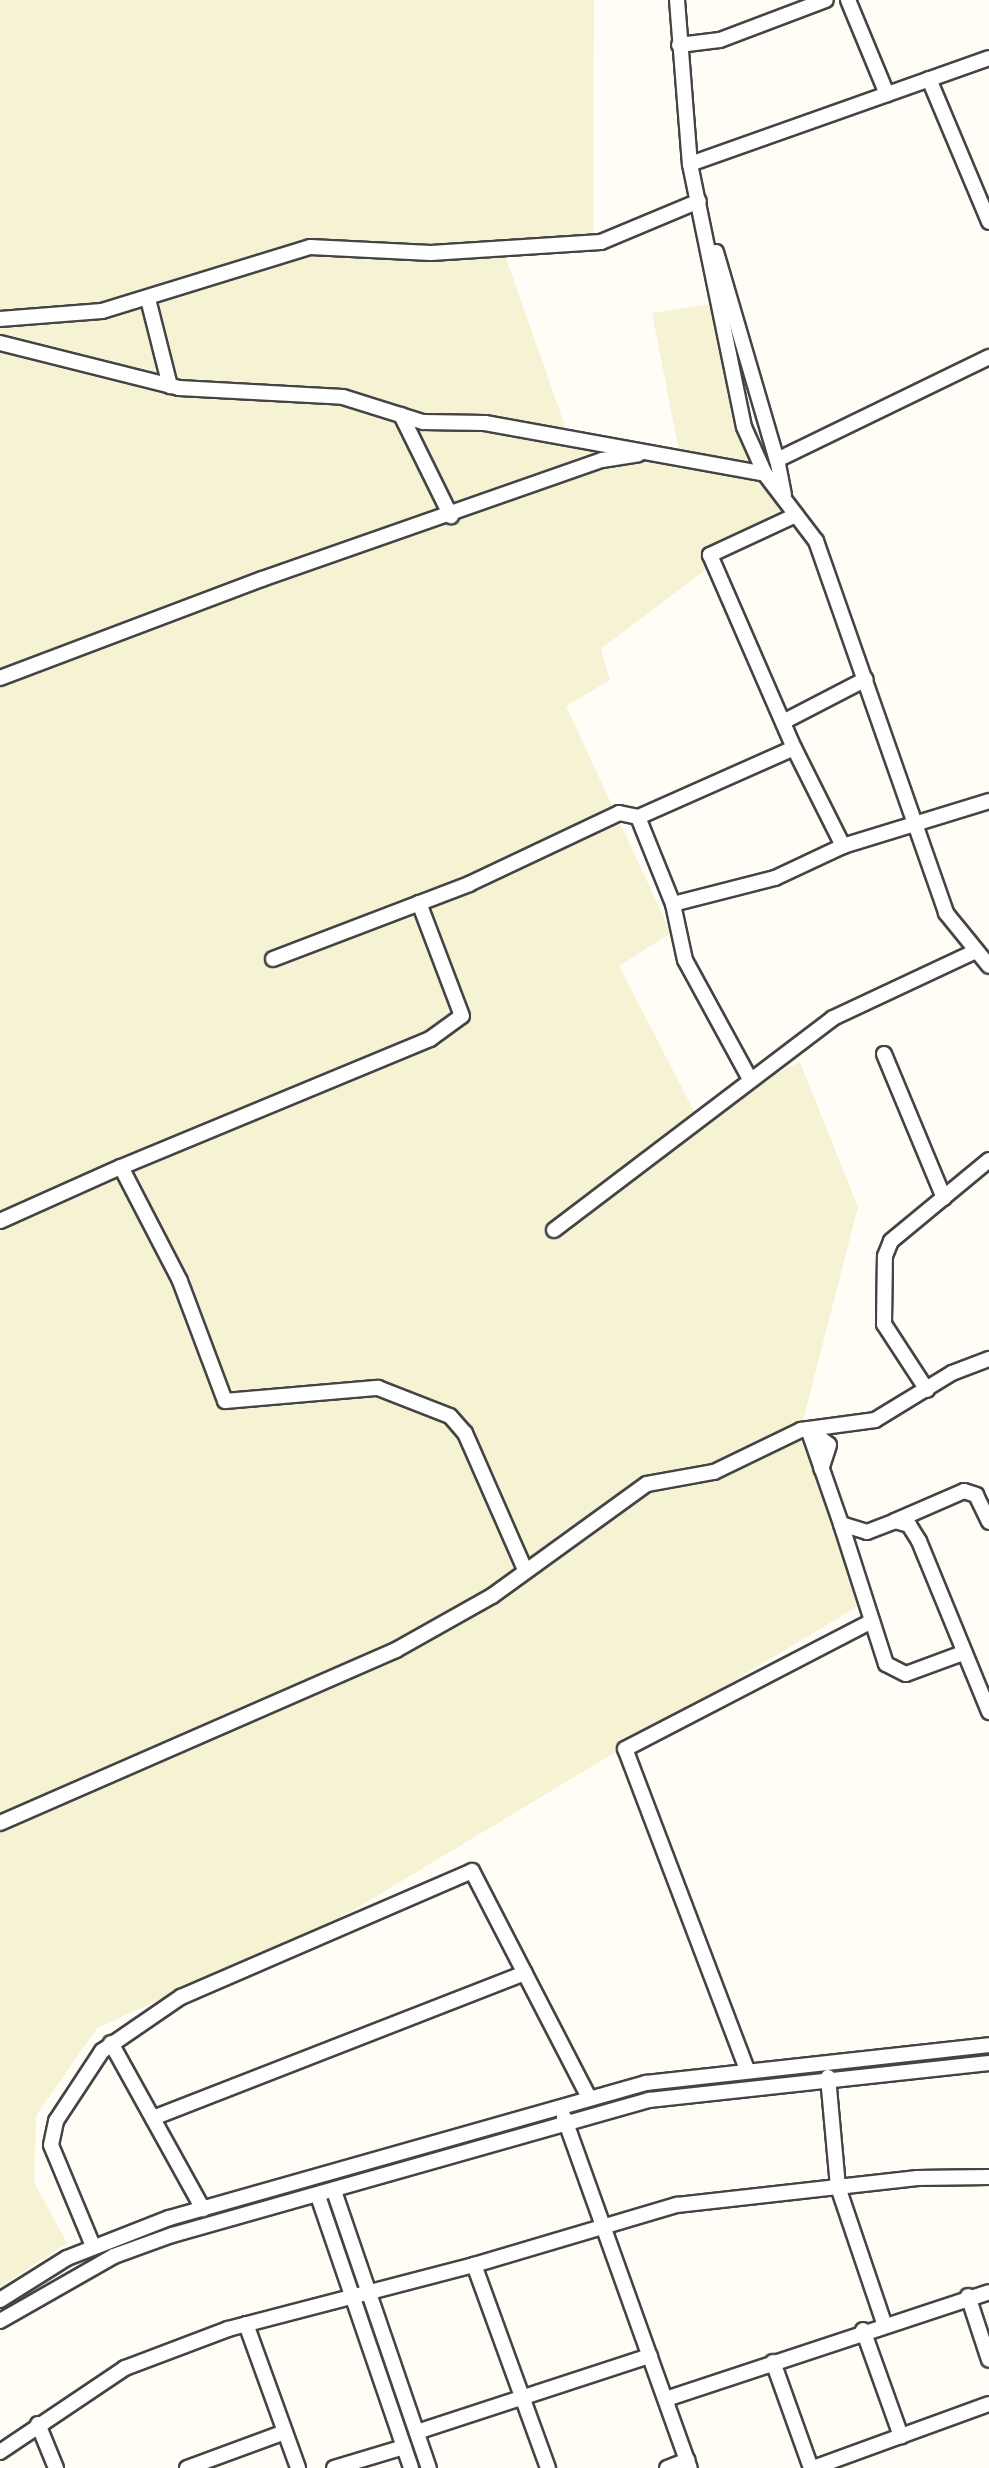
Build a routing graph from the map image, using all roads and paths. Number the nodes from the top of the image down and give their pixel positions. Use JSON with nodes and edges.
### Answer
{"nodes":[{"id":1,"x":677,"y":0,"type":"edge"},
{"id":2,"x":826,"y":0,"type":"edge"},
{"id":3,"x":848,"y":0,"type":"edge"},
{"id":4,"x":679,"y":45,"type":"junction"},
{"id":5,"x":989,"y":58,"type":"edge"},
{"id":6,"x":929,"y":79,"type":"junction"},
{"id":7,"x":887,"y":94,"type":"junction"},
{"id":8,"x":690,"y":164,"type":"junction"},
{"id":9,"x":699,"y":201,"type":"junction"},
{"id":10,"x":989,"y":222,"type":"edge"},
{"id":11,"x":707,"y":239,"type":"junction"},
{"id":12,"x":148,"y":299,"type":"junction"},
{"id":13,"x":0,"y":320,"type":"edge"},
{"id":14,"x":0,"y":343,"type":"edge"},
{"id":15,"x":989,"y":357,"type":"edge"},
{"id":16,"x":170,"y":386,"type":"junction"},
{"id":17,"x":401,"y":415,"type":"junction"},
{"id":18,"x":650,"y":452,"type":"junction"},
{"id":19,"x":776,"y":460,"type":"junction"},
{"id":20,"x":765,"y":474,"type":"junction"},
{"id":21,"x":785,"y":501,"type":"junction"},
{"id":22,"x":796,"y":515,"type":"junction"},
{"id":23,"x":452,"y":516,"type":"junction"},
{"id":24,"x":0,"y":678,"type":"edge"},
{"id":25,"x":866,"y":679,"type":"junction"},
{"id":26,"x":783,"y":722,"type":"junction"},
{"id":27,"x":794,"y":748,"type":"junction"},
{"id":28,"x":989,"y":801,"type":"edge"},
{"id":29,"x":638,"y":817,"type":"junction"},
{"id":30,"x":914,"y":825,"type":"junction"},
{"id":31,"x":843,"y":846,"type":"junction"},
{"id":32,"x":419,"y":902,"type":"junction"},
{"id":33,"x":673,"y":904,"type":"junction"},
{"id":34,"x":976,"y":951,"type":"junction"},
{"id":35,"x":273,"y":959,"type":"dead end"},
{"id":36,"x":989,"y":966,"type":"edge"},
{"id":37,"x":884,"y":1054,"type":"dead end"},
{"id":38,"x":750,"y":1079,"type":"junction"},
{"id":39,"x":989,"y":1160,"type":"edge"},
{"id":40,"x":121,"y":1167,"type":"junction"},
{"id":41,"x":944,"y":1198,"type":"junction"},
{"id":42,"x":0,"y":1221,"type":"edge"},
{"id":43,"x":554,"y":1230,"type":"dead end"},
{"id":44,"x":989,"y":1359,"type":"edge"},
{"id":45,"x":927,"y":1390,"type":"junction"},
{"id":46,"x":808,"y":1429,"type":"junction"},
{"id":47,"x":895,"y":1521,"type":"junction"},
{"id":48,"x":989,"y":1522,"type":"edge"},
{"id":49,"x":841,"y":1524,"type":"junction"},
{"id":50,"x":524,"y":1570,"type":"junction"},
{"id":51,"x":872,"y":1621,"type":"junction"},
{"id":52,"x":963,"y":1653,"type":"junction"},
{"id":53,"x":989,"y":1710,"type":"edge"},
{"id":54,"x":0,"y":1823,"type":"edge"},
{"id":55,"x":525,"y":1973,"type":"junction"},
{"id":56,"x":111,"y":2043,"type":"junction"},
{"id":57,"x":989,"y":2045,"type":"edge"},
{"id":58,"x":989,"y":2063,"type":"edge"},
{"id":59,"x":746,"y":2067,"type":"junction"},
{"id":60,"x":828,"y":2077,"type":"junction"},
{"id":61,"x":589,"y":2098,"type":"junction"},
{"id":62,"x":560,"y":2106,"type":"junction"},
{"id":63,"x":153,"y":2118,"type":"junction"},
{"id":64,"x":566,"y":2124,"type":"junction"},
{"id":65,"x":989,"y":2177,"type":"edge"},
{"id":66,"x":838,"y":2187,"type":"junction"},
{"id":67,"x":276,"y":2189,"type":"junction"},
{"id":68,"x":334,"y":2191,"type":"junction"},
{"id":69,"x":312,"y":2198,"type":"junction"},
{"id":70,"x":197,"y":2211,"type":"junction"},
{"id":71,"x":324,"y":2213,"type":"junction"},
{"id":72,"x":603,"y":2225,"type":"junction"},
{"id":73,"x":208,"y":2226,"type":"junction"},
{"id":74,"x":348,"y":2233,"type":"junction"},
{"id":75,"x":93,"y":2246,"type":"junction"},
{"id":76,"x":474,"y":2265,"type":"junction"},
{"id":77,"x":56,"y":2266,"type":"junction"},
{"id":78,"x":989,"y":2292,"type":"edge"},
{"id":79,"x":46,"y":2294,"type":"junction"},
{"id":80,"x":369,"y":2294,"type":"junction"},
{"id":81,"x":968,"y":2296,"type":"junction"},
{"id":82,"x":353,"y":2297,"type":"junction"},
{"id":83,"x":0,"y":2300,"type":"edge"},
{"id":84,"x":0,"y":2321,"type":"edge"},
{"id":85,"x":884,"y":2323,"type":"junction"},
{"id":86,"x":246,"y":2324,"type":"junction"},
{"id":87,"x":863,"y":2330,"type":"junction"},
{"id":88,"x":650,"y":2356,"type":"junction"},
{"id":89,"x":989,"y":2360,"type":"edge"},
{"id":90,"x":773,"y":2362,"type":"junction"},
{"id":91,"x":522,"y":2398,"type":"junction"},
{"id":92,"x":666,"y":2399,"type":"junction"},
{"id":93,"x":989,"y":2404,"type":"edge"},
{"id":94,"x":38,"y":2424,"type":"junction"},
{"id":95,"x":285,"y":2432,"type":"junction"},
{"id":96,"x":417,"y":2432,"type":"junction"},
{"id":97,"x":901,"y":2436,"type":"junction"},
{"id":98,"x":404,"y":2447,"type":"junction"},
{"id":99,"x":0,"y":2452,"type":"edge"},
{"id":100,"x":689,"y":2464,"type":"edge"},
{"id":101,"x":55,"y":2468,"type":"edge"},
{"id":102,"x":187,"y":2468,"type":"edge"},
{"id":103,"x":298,"y":2468,"type":"edge"},
{"id":104,"x":334,"y":2468,"type":"edge"},
{"id":105,"x":411,"y":2468,"type":"edge"},
{"id":106,"x":429,"y":2468,"type":"edge"},
{"id":107,"x":548,"y":2468,"type":"edge"},
{"id":108,"x":667,"y":2468,"type":"edge"},
{"id":109,"x":812,"y":2468,"type":"edge"}],
"edges":[{"from":1,"to":4,"type":"street"},
{"from":2,"to":4,"type":"street"},
{"from":3,"to":7,"type":"street"},
{"from":4,"to":8,"type":"street"},
{"from":5,"to":6,"type":"street"},
{"from":6,"to":7,"type":"street"},
{"from":6,"to":10,"type":"street"},
{"from":7,"to":8,"type":"street"},
{"from":8,"to":9,"type":"street"},
{"from":9,"to":11,"type":"street"},
{"from":9,"to":12,"type":"street"},
{"from":11,"to":19,"type":"street"},
{"from":11,"to":20,"type":"street"},
{"from":12,"to":13,"type":"street"},
{"from":12,"to":16,"type":"street"},
{"from":14,"to":16,"type":"street"},
{"from":15,"to":19,"type":"street"},
{"from":16,"to":17,"type":"street"},
{"from":17,"to":18,"type":"street"},
{"from":17,"to":23,"type":"street"},
{"from":18,"to":20,"type":"street"},
{"from":18,"to":23,"type":"street"},
{"from":19,"to":21,"type":"street"},
{"from":20,"to":21,"type":"street"},
{"from":21,"to":22,"type":"street"},
{"from":22,"to":25,"type":"street"},
{"from":22,"to":26,"type":"street"},
{"from":23,"to":24,"type":"street"},
{"from":25,"to":26,"type":"street"},
{"from":25,"to":30,"type":"street"},
{"from":26,"to":27,"type":"street"},
{"from":27,"to":29,"type":"street"},
{"from":27,"to":31,"type":"street"},
{"from":28,"to":30,"type":"street"},
{"from":29,"to":32,"type":"street"},
{"from":29,"to":33,"type":"street"},
{"from":30,"to":31,"type":"street"},
{"from":30,"to":34,"type":"street"},
{"from":31,"to":33,"type":"street"},
{"from":32,"to":35,"type":"street"},
{"from":32,"to":40,"type":"street"},
{"from":33,"to":38,"type":"street"},
{"from":34,"to":36,"type":"street"},
{"from":34,"to":38,"type":"street"},
{"from":37,"to":41,"type":"street"},
{"from":38,"to":43,"type":"street"},
{"from":39,"to":41,"type":"street"},
{"from":40,"to":42,"type":"street"},
{"from":40,"to":50,"type":"street"},
{"from":41,"to":45,"type":"street"},
{"from":44,"to":45,"type":"street"},
{"from":45,"to":46,"type":"street"},
{"from":46,"to":49,"type":"street"},
{"from":46,"to":50,"type":"street"},
{"from":47,"to":48,"type":"street"},
{"from":47,"to":49,"type":"street"},
{"from":47,"to":52,"type":"street"},
{"from":49,"to":51,"type":"street"},
{"from":50,"to":54,"type":"street"},
{"from":51,"to":52,"type":"street"},
{"from":51,"to":59,"type":"street"},
{"from":52,"to":53,"type":"street"},
{"from":55,"to":56,"type":"street"},
{"from":55,"to":61,"type":"street"},
{"from":55,"to":63,"type":"street"},
{"from":56,"to":63,"type":"street"},
{"from":56,"to":75,"type":"street"},
{"from":57,"to":59,"type":"street"},
{"from":58,"to":60,"type":"street"},
{"from":59,"to":61,"type":"street"},
{"from":60,"to":64,"type":"street"},
{"from":60,"to":66,"type":"street"},
{"from":61,"to":62,"type":"street"},
{"from":62,"to":64,"type":"street"},
{"from":62,"to":67,"type":"street"},
{"from":63,"to":70,"type":"street"},
{"from":64,"to":68,"type":"street"},
{"from":64,"to":72,"type":"street"},
{"from":65,"to":66,"type":"street"},
{"from":66,"to":72,"type":"street"},
{"from":66,"to":85,"type":"street"},
{"from":67,"to":69,"type":"street"},
{"from":67,"to":70,"type":"street"},
{"from":68,"to":69,"type":"street"},
{"from":68,"to":74,"type":"street"},
{"from":69,"to":71,"type":"street"},
{"from":69,"to":73,"type":"street"},
{"from":70,"to":73,"type":"street"},
{"from":70,"to":75,"type":"street"},
{"from":71,"to":74,"type":"street"},
{"from":71,"to":82,"type":"street"},
{"from":72,"to":76,"type":"street"},
{"from":72,"to":88,"type":"street"},
{"from":73,"to":79,"type":"street"},
{"from":74,"to":80,"type":"street"},
{"from":75,"to":77,"type":"street"},
{"from":76,"to":80,"type":"street"},
{"from":76,"to":91,"type":"street"},
{"from":77,"to":79,"type":"street"},
{"from":77,"to":83,"type":"street"},
{"from":78,"to":81,"type":"street"},
{"from":79,"to":84,"type":"street"},
{"from":80,"to":82,"type":"street"},
{"from":80,"to":96,"type":"street"},
{"from":81,"to":85,"type":"street"},
{"from":81,"to":89,"type":"street"},
{"from":82,"to":86,"type":"street"},
{"from":82,"to":98,"type":"street"},
{"from":85,"to":87,"type":"street"},
{"from":86,"to":94,"type":"street"},
{"from":86,"to":95,"type":"street"},
{"from":87,"to":90,"type":"street"},
{"from":87,"to":97,"type":"street"},
{"from":88,"to":91,"type":"street"},
{"from":88,"to":92,"type":"street"},
{"from":90,"to":92,"type":"street"},
{"from":90,"to":109,"type":"street"},
{"from":91,"to":96,"type":"street"},
{"from":91,"to":107,"type":"street"},
{"from":92,"to":100,"type":"street"},
{"from":93,"to":97,"type":"street"},
{"from":94,"to":99,"type":"street"},
{"from":94,"to":101,"type":"street"},
{"from":95,"to":102,"type":"street"},
{"from":95,"to":103,"type":"street"},
{"from":96,"to":106,"type":"street"},
{"from":97,"to":109,"type":"street"},
{"from":98,"to":104,"type":"street"},
{"from":98,"to":105,"type":"street"},
{"from":100,"to":108,"type":"street"}]}
